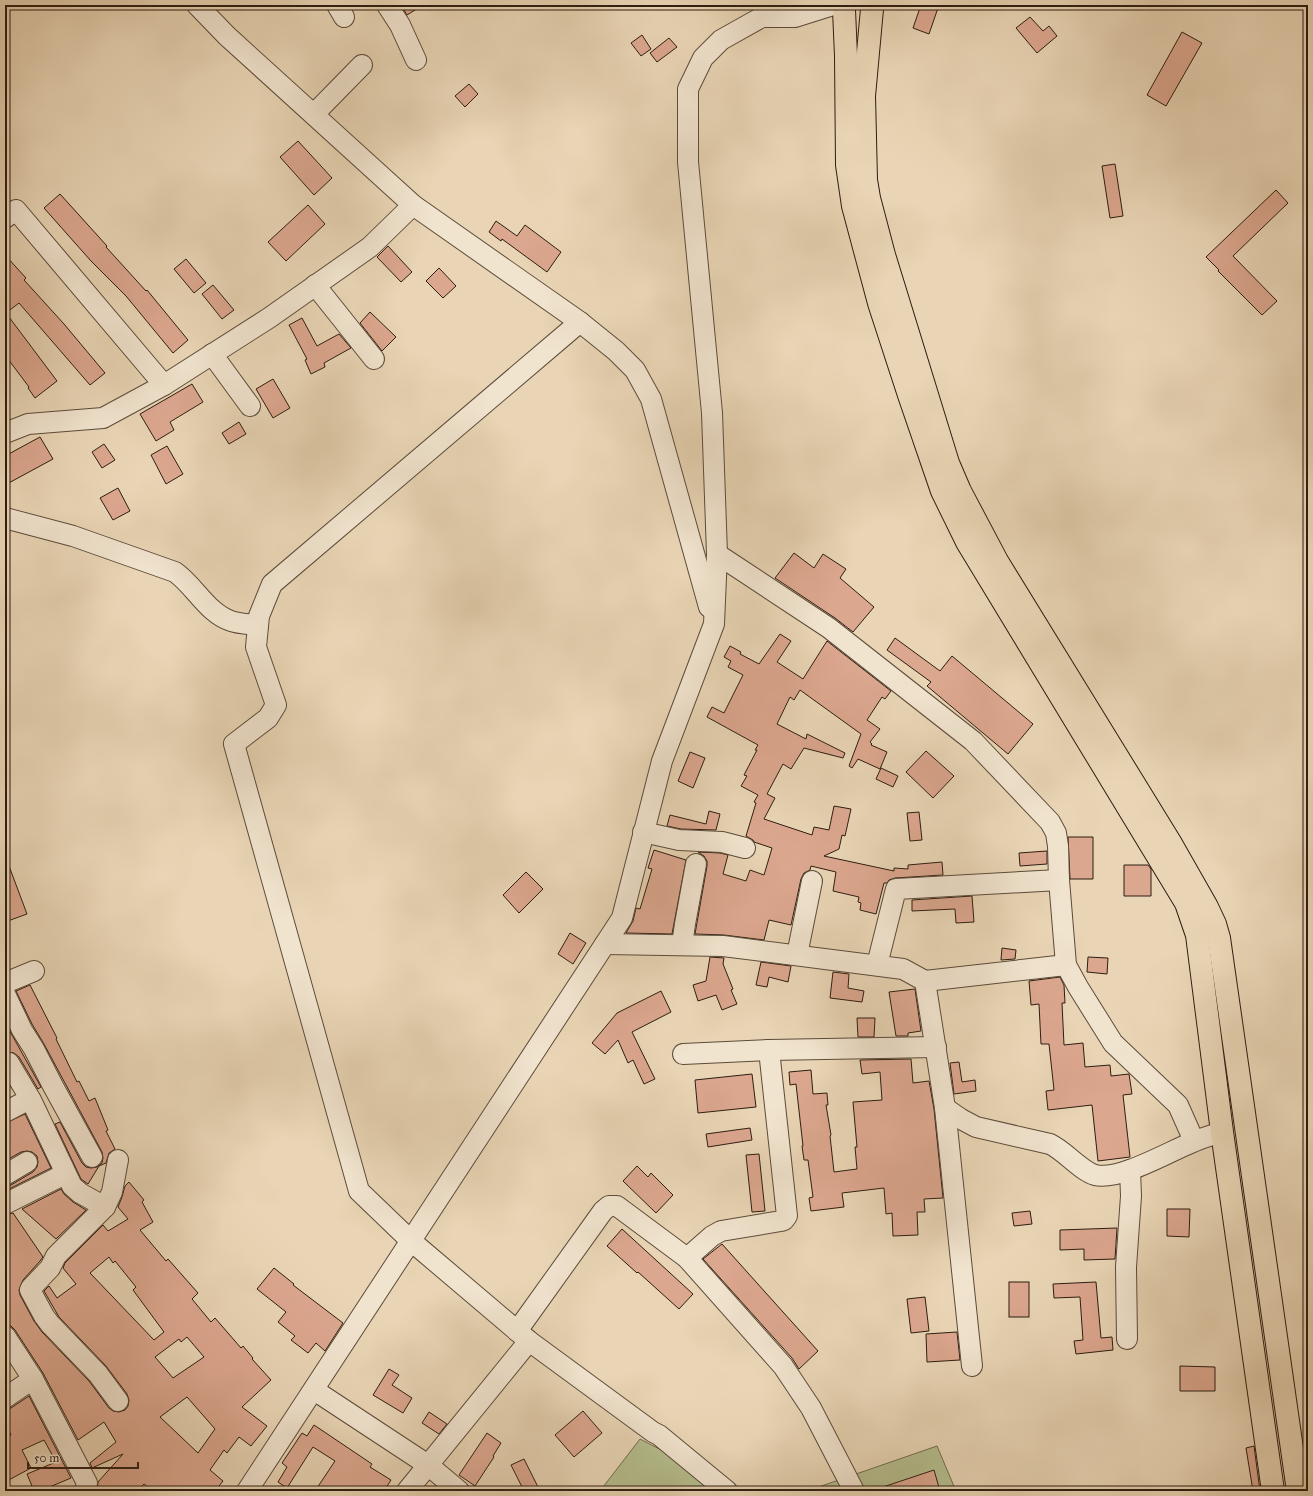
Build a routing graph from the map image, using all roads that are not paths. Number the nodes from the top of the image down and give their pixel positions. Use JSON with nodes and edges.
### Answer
{"nodes":[{"id":1,"x":198,"y":5,"type":"edge"},
{"id":2,"x":387,"y":5,"type":"edge"},
{"id":3,"x":839,"y":7,"type":"edge"},
{"id":4,"x":874,"y":7,"type":"edge"},
{"id":5,"x":768,"y":11,"type":"edge"},
{"id":6,"x":416,"y":60,"type":"dead end"},
{"id":7,"x":362,"y":65,"type":"dead end"},
{"id":8,"x":314,"y":114,"type":"junction"},
{"id":9,"x":413,"y":205,"type":"junction"},
{"id":10,"x":5,"y":218,"type":"edge"},
{"id":11,"x":315,"y":285,"type":"junction"},
{"id":12,"x":580,"y":322,"type":"junction"},
{"id":13,"x":212,"y":354,"type":"junction"},
{"id":14,"x":374,"y":359,"type":"dead end"},
{"id":15,"x":164,"y":385,"type":"junction"},
{"id":16,"x":250,"y":406,"type":"dead end"},
{"id":17,"x":5,"y":433,"type":"edge"},
{"id":18,"x":5,"y":518,"type":"edge"},
{"id":19,"x":717,"y":554,"type":"junction"},
{"id":20,"x":714,"y":624,"type":"junction"},
{"id":21,"x":258,"y":625,"type":"junction"},
{"id":22,"x":643,"y":832,"type":"junction"},
{"id":23,"x":745,"y":848,"type":"dead end"},
{"id":24,"x":696,"y":864,"type":"dead end"},
{"id":25,"x":1059,"y":880,"type":"junction"},
{"id":26,"x":812,"y":881,"type":"dead end"},
{"id":27,"x":605,"y":944,"type":"junction"},
{"id":28,"x":682,"y":945,"type":"junction"},
{"id":29,"x":797,"y":955,"type":"junction"},
{"id":30,"x":877,"y":965,"type":"junction"},
{"id":31,"x":1066,"y":965,"type":"junction"},
{"id":32,"x":34,"y":971,"type":"dead end"},
{"id":33,"x":925,"y":981,"type":"junction"},
{"id":34,"x":5,"y":983,"type":"edge"},
{"id":35,"x":5,"y":994,"type":"edge"},
{"id":36,"x":936,"y":1047,"type":"junction"},
{"id":37,"x":769,"y":1050,"type":"junction"},
{"id":38,"x":683,"y":1054,"type":"dead end"},
{"id":39,"x":5,"y":1063,"type":"edge"},
{"id":40,"x":30,"y":1099,"type":"junction"},
{"id":41,"x":945,"y":1108,"type":"junction"},
{"id":42,"x":5,"y":1112,"type":"edge"},
{"id":43,"x":1222,"y":1132,"type":"junction"},
{"id":44,"x":1194,"y":1141,"type":"junction"},
{"id":45,"x":92,"y":1157,"type":"dead end"},
{"id":46,"x":118,"y":1160,"type":"dead end"},
{"id":47,"x":27,"y":1162,"type":"dead end"},
{"id":48,"x":1130,"y":1170,"type":"junction"},
{"id":49,"x":65,"y":1174,"type":"junction"},
{"id":50,"x":5,"y":1175,"type":"edge"},
{"id":51,"x":5,"y":1204,"type":"edge"},
{"id":52,"x":105,"y":1207,"type":"junction"},
{"id":53,"x":410,"y":1240,"type":"junction"},
{"id":54,"x":687,"y":1258,"type":"junction"},
{"id":55,"x":5,"y":1336,"type":"edge"},
{"id":56,"x":523,"y":1336,"type":"junction"},
{"id":57,"x":1127,"y":1339,"type":"dead end"},
{"id":58,"x":972,"y":1366,"type":"dead end"},
{"id":59,"x":15,"y":1386,"type":"edge"},
{"id":60,"x":314,"y":1390,"type":"junction"},
{"id":61,"x":118,"y":1401,"type":"dead end"},
{"id":62,"x":428,"y":1465,"type":"junction"},
{"id":63,"x":255,"y":1488,"type":"edge"},
{"id":64,"x":846,"y":1489,"type":"edge"},
{"id":65,"x":85,"y":1491,"type":"edge"},
{"id":66,"x":407,"y":1491,"type":"edge"},
{"id":67,"x":459,"y":1491,"type":"edge"},
{"id":68,"x":727,"y":1491,"type":"edge"},
{"id":69,"x":1273,"y":1491,"type":"edge"},
{"id":70,"x":1298,"y":1491,"type":"edge"}],
"edges":[{"from":1,"to":8,"type":"street"},
{"from":2,"to":6,"type":"street"},
{"from":3,"to":4,"type":"main road"},
{"from":3,"to":5,"type":"street"},
{"from":3,"to":43,"type":"main road"},
{"from":4,"to":70,"type":"main road"},
{"from":5,"to":19,"type":"street"},
{"from":7,"to":8,"type":"street"},
{"from":8,"to":9,"type":"street"},
{"from":9,"to":11,"type":"street"},
{"from":9,"to":12,"type":"street"},
{"from":10,"to":15,"type":"street"},
{"from":11,"to":13,"type":"street"},
{"from":11,"to":14,"type":"street"},
{"from":12,"to":20,"type":"street"},
{"from":12,"to":21,"type":"street"},
{"from":13,"to":15,"type":"street"},
{"from":13,"to":16,"type":"street"},
{"from":15,"to":17,"type":"street"},
{"from":18,"to":21,"type":"street"},
{"from":19,"to":20,"type":"street"},
{"from":19,"to":25,"type":"street"},
{"from":20,"to":22,"type":"street"},
{"from":21,"to":53,"type":"street"},
{"from":22,"to":23,"type":"street"},
{"from":22,"to":27,"type":"street"},
{"from":24,"to":28,"type":"street"},
{"from":25,"to":30,"type":"street"},
{"from":25,"to":31,"type":"street"},
{"from":26,"to":29,"type":"street"},
{"from":27,"to":28,"type":"street"},
{"from":27,"to":53,"type":"street"},
{"from":28,"to":29,"type":"street"},
{"from":29,"to":30,"type":"street"},
{"from":30,"to":33,"type":"street"},
{"from":31,"to":33,"type":"street"},
{"from":31,"to":44,"type":"street"},
{"from":32,"to":34,"type":"street"},
{"from":33,"to":36,"type":"street"},
{"from":35,"to":45,"type":"street"},
{"from":36,"to":37,"type":"street"},
{"from":36,"to":41,"type":"street"},
{"from":37,"to":38,"type":"street"},
{"from":37,"to":54,"type":"street"},
{"from":39,"to":40,"type":"street"},
{"from":40,"to":42,"type":"street"},
{"from":40,"to":49,"type":"street"},
{"from":41,"to":48,"type":"street"},
{"from":41,"to":58,"type":"street"},
{"from":43,"to":44,"type":"street"},
{"from":43,"to":69,"type":"main road"},
{"from":44,"to":48,"type":"street"},
{"from":46,"to":52,"type":"street"},
{"from":47,"to":50,"type":"street"},
{"from":48,"to":57,"type":"street"},
{"from":49,"to":51,"type":"street"},
{"from":49,"to":52,"type":"street"},
{"from":52,"to":61,"type":"street"},
{"from":53,"to":56,"type":"street"},
{"from":53,"to":60,"type":"street"},
{"from":54,"to":56,"type":"street"},
{"from":54,"to":64,"type":"street"},
{"from":55,"to":59,"type":"street"},
{"from":56,"to":62,"type":"street"},
{"from":56,"to":68,"type":"street"},
{"from":59,"to":65,"type":"street"},
{"from":60,"to":62,"type":"street"},
{"from":60,"to":63,"type":"street"},
{"from":62,"to":66,"type":"street"},
{"from":62,"to":67,"type":"street"}]}
